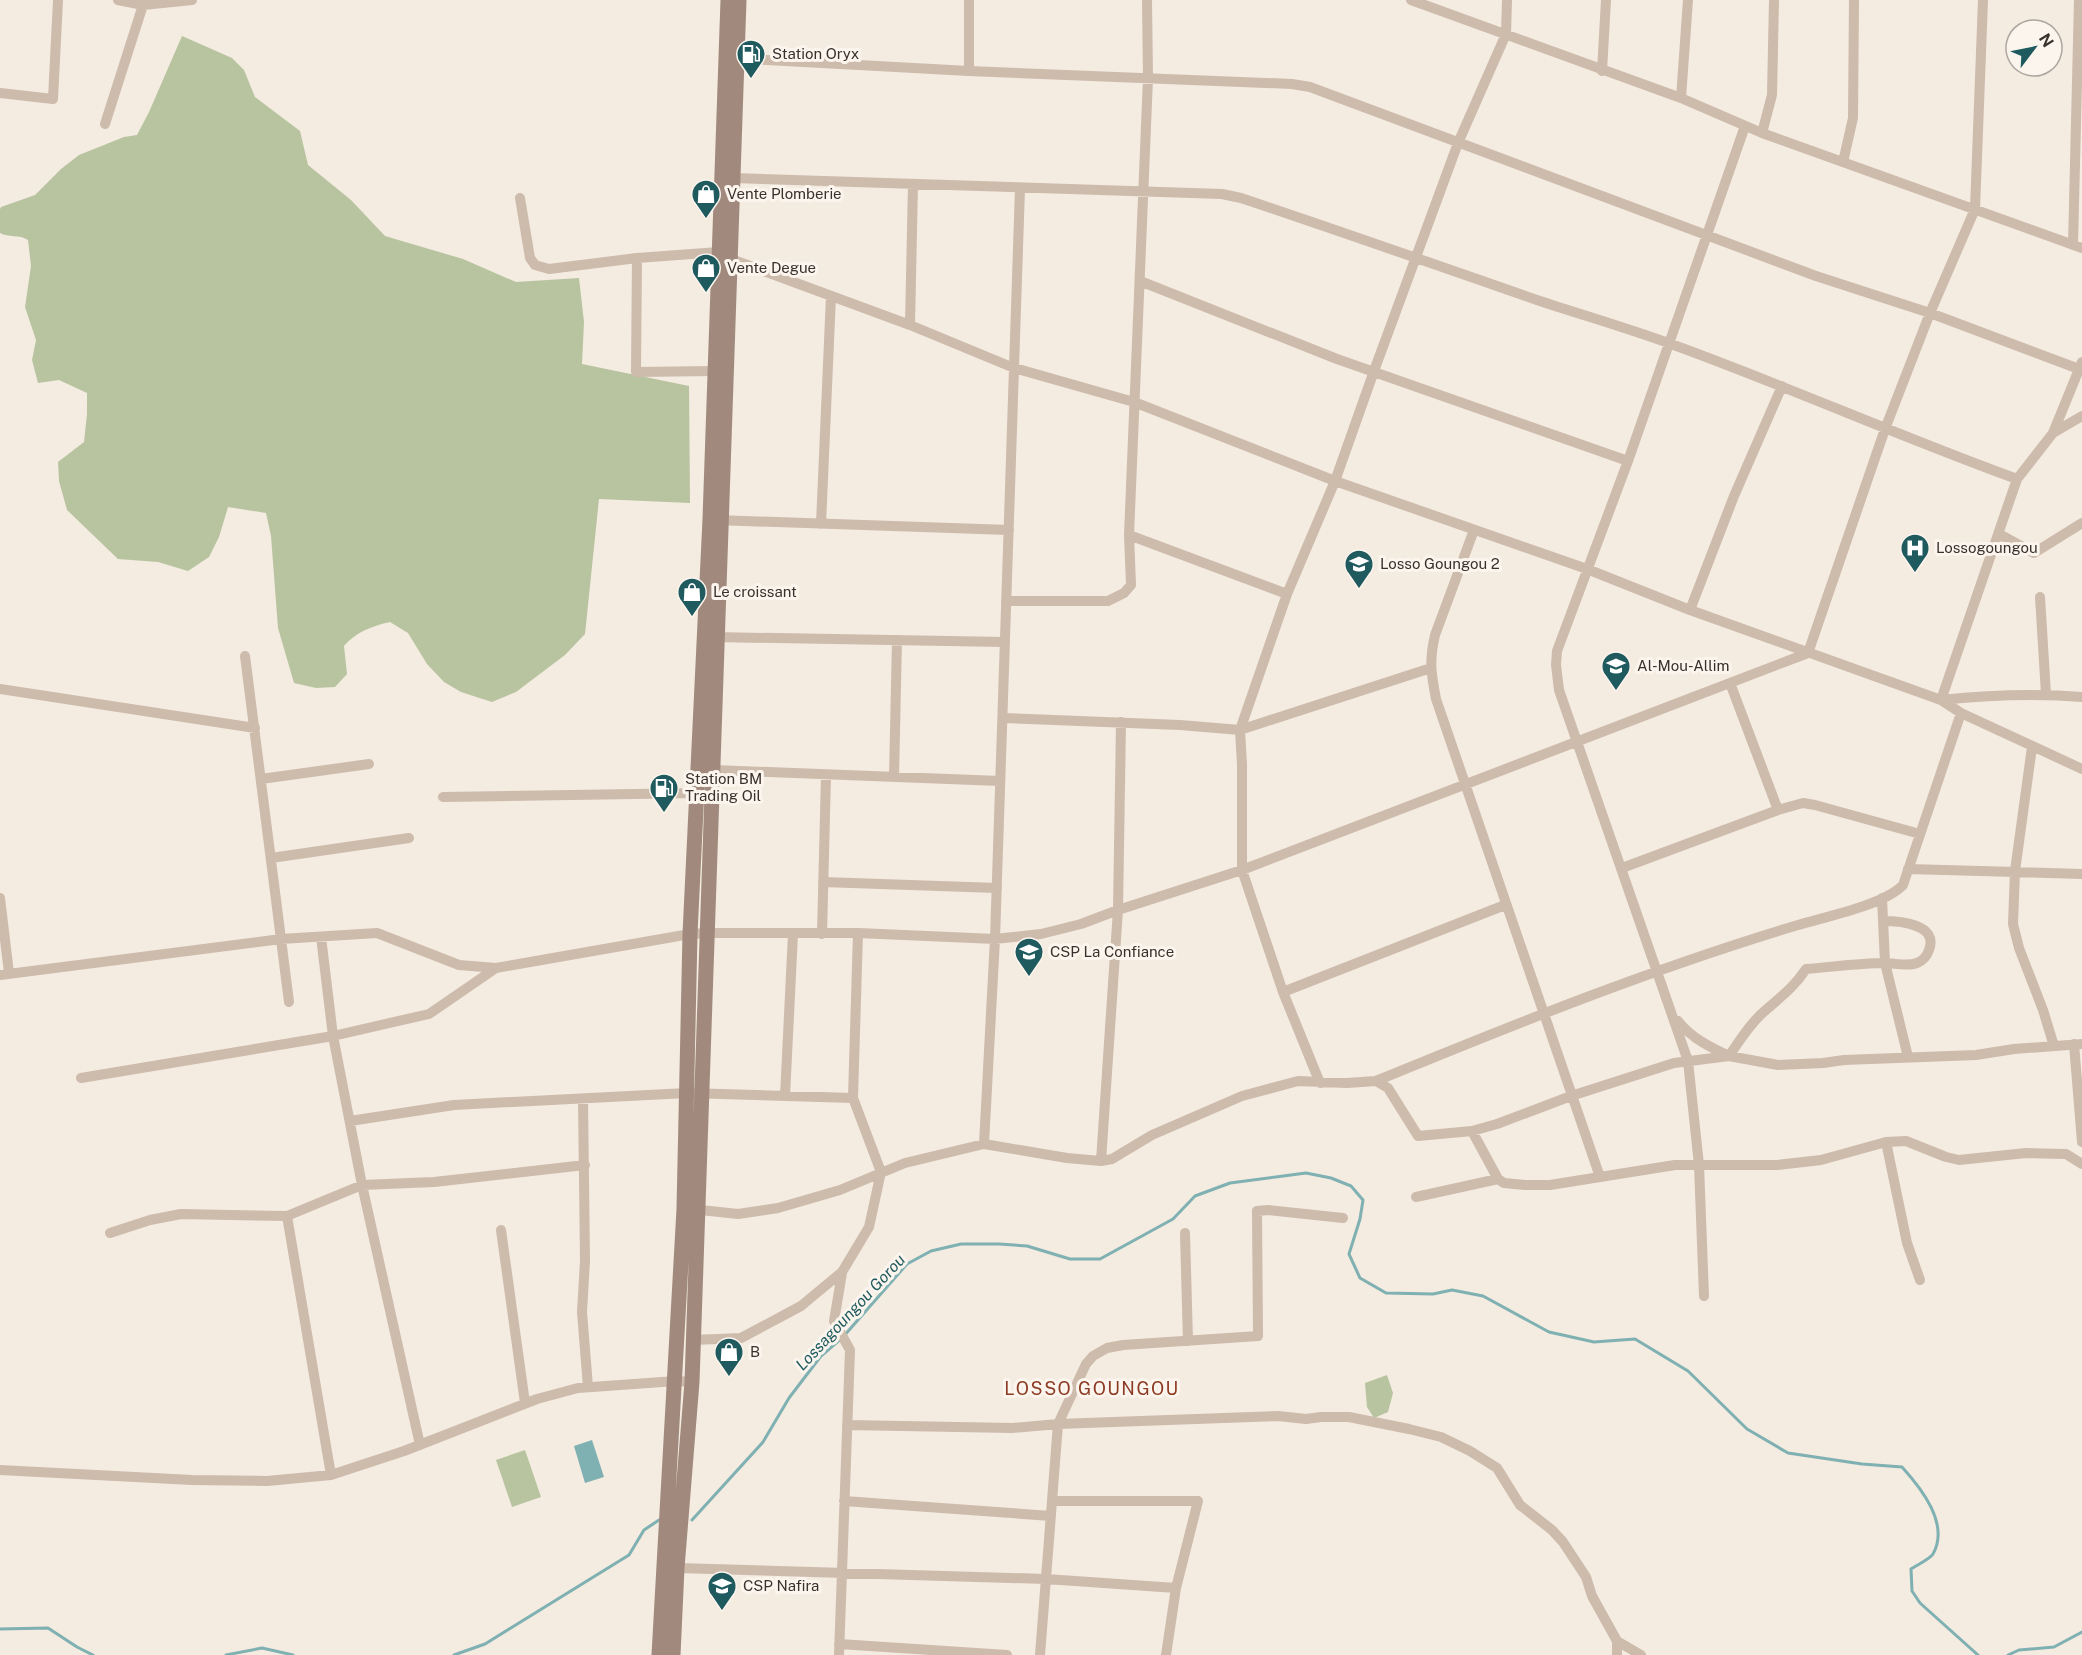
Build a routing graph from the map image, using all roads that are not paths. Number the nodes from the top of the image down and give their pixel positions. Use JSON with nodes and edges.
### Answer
{"nodes":[{"id":1,"x":58,"y":0,"type":"edge"},
{"id":2,"x":118,"y":0,"type":"edge"},
{"id":3,"x":192,"y":0,"type":"edge"},
{"id":4,"x":728,"y":0,"type":"edge"},
{"id":5,"x":739,"y":0,"type":"edge"},
{"id":6,"x":969,"y":0,"type":"edge"},
{"id":7,"x":1147,"y":0,"type":"edge"},
{"id":8,"x":1508,"y":0,"type":"edge"},
{"id":9,"x":1606,"y":0,"type":"edge"},
{"id":10,"x":1688,"y":0,"type":"edge"},
{"id":11,"x":1774,"y":0,"type":"edge"},
{"id":12,"x":1854,"y":0,"type":"edge"},
{"id":13,"x":1983,"y":0,"type":"edge"},
{"id":14,"x":2079,"y":0,"type":"edge"},
{"id":15,"x":1415,"y":1,"type":"edge"},
{"id":16,"x":143,"y":5,"type":"junction"},
{"id":17,"x":1506,"y":34,"type":"junction"},
{"id":18,"x":2080,"y":52,"type":"edge"},
{"id":19,"x":732,"y":58,"type":"junction"},
{"id":20,"x":1602,"y":70,"type":"junction"},
{"id":21,"x":969,"y":71,"type":"junction"},
{"id":22,"x":1148,"y":78,"type":"junction"},
{"id":23,"x":0,"y":93,"type":"edge"},
{"id":24,"x":1681,"y":98,"type":"junction"},
{"id":25,"x":105,"y":124,"type":"dead end"},
{"id":26,"x":1744,"y":126,"type":"junction"},
{"id":27,"x":2080,"y":132,"type":"edge"},
{"id":28,"x":1762,"y":133,"type":"junction"},
{"id":29,"x":1458,"y":144,"type":"junction"},
{"id":30,"x":1843,"y":162,"type":"junction"},
{"id":31,"x":727,"y":177,"type":"junction"},
{"id":32,"x":913,"y":184,"type":"junction"},
{"id":33,"x":1020,"y":188,"type":"junction"},
{"id":34,"x":1142,"y":192,"type":"junction"},
{"id":35,"x":520,"y":198,"type":"dead end"},
{"id":36,"x":1975,"y":209,"type":"junction"},
{"id":37,"x":1707,"y":236,"type":"junction"},
{"id":38,"x":2078,"y":246,"type":"edge"},
{"id":39,"x":725,"y":256,"type":"junction"},
{"id":40,"x":1415,"y":256,"type":"junction"},
{"id":41,"x":637,"y":258,"type":"junction"},
{"id":42,"x":1140,"y":281,"type":"junction"},
{"id":43,"x":831,"y":296,"type":"junction"},
{"id":44,"x":1930,"y":313,"type":"junction"},
{"id":45,"x":910,"y":325,"type":"junction"},
{"id":46,"x":1669,"y":343,"type":"junction"},
{"id":47,"x":2080,"y":366,"type":"edge"},
{"id":48,"x":1014,"y":368,"type":"junction"},
{"id":49,"x":715,"y":371,"type":"junction"},
{"id":50,"x":1374,"y":371,"type":"junction"},
{"id":51,"x":1782,"y":386,"type":"junction"},
{"id":52,"x":1134,"y":402,"type":"junction"},
{"id":53,"x":2082,"y":416,"type":"edge"},
{"id":54,"x":1885,"y":429,"type":"junction"},
{"id":55,"x":2053,"y":433,"type":"junction"},
{"id":56,"x":1628,"y":461,"type":"junction"},
{"id":57,"x":2017,"y":479,"type":"junction"},
{"id":58,"x":1335,"y":482,"type":"junction"},
{"id":59,"x":716,"y":520,"type":"junction"},
{"id":60,"x":2082,"y":523,"type":"edge"},
{"id":61,"x":821,"y":524,"type":"junction"},
{"id":62,"x":1009,"y":530,"type":"junction"},
{"id":63,"x":1474,"y":530,"type":"junction"},
{"id":64,"x":1999,"y":534,"type":"junction"},
{"id":65,"x":1129,"y":535,"type":"junction"},
{"id":66,"x":1587,"y":569,"type":"junction"},
{"id":67,"x":1287,"y":594,"type":"junction"},
{"id":68,"x":2040,"y":597,"type":"dead end"},
{"id":69,"x":1006,"y":600,"type":"junction"},
{"id":70,"x":1690,"y":610,"type":"junction"},
{"id":71,"x":711,"y":637,"type":"junction"},
{"id":72,"x":897,"y":640,"type":"junction"},
{"id":73,"x":1005,"y":642,"type":"junction"},
{"id":74,"x":1808,"y":653,"type":"junction"},
{"id":75,"x":245,"y":656,"type":"dead end"},
{"id":76,"x":1431,"y":668,"type":"junction"},
{"id":77,"x":1730,"y":682,"type":"junction"},
{"id":78,"x":0,"y":689,"type":"edge"},
{"id":79,"x":2046,"y":694,"type":"junction"},
{"id":80,"x":2082,"y":697,"type":"edge"},
{"id":81,"x":1941,"y":700,"type":"junction"},
{"id":82,"x":1961,"y":713,"type":"junction"},
{"id":83,"x":1003,"y":718,"type":"junction"},
{"id":84,"x":1121,"y":722,"type":"junction"},
{"id":85,"x":255,"y":728,"type":"junction"},
{"id":86,"x":1240,"y":730,"type":"junction"},
{"id":87,"x":1578,"y":741,"type":"junction"},
{"id":88,"x":2032,"y":747,"type":"junction"},
{"id":89,"x":369,"y":764,"type":"dead end"},
{"id":90,"x":2082,"y":769,"type":"edge"},
{"id":91,"x":714,"y":770,"type":"junction"},
{"id":92,"x":826,"y":775,"type":"junction"},
{"id":93,"x":894,"y":777,"type":"junction"},
{"id":94,"x":261,"y":779,"type":"junction"},
{"id":95,"x":1000,"y":781,"type":"junction"},
{"id":96,"x":1464,"y":785,"type":"junction"},
{"id":97,"x":697,"y":793,"type":"junction"},
{"id":98,"x":443,"y":796,"type":"dead end"},
{"id":99,"x":1778,"y":810,"type":"junction"},
{"id":100,"x":1920,"y":834,"type":"junction"},
{"id":101,"x":409,"y":838,"type":"dead end"},
{"id":102,"x":271,"y":858,"type":"junction"},
{"id":103,"x":1622,"y":868,"type":"junction"},
{"id":104,"x":1908,"y":868,"type":"junction"},
{"id":105,"x":1242,"y":870,"type":"junction"},
{"id":106,"x":2015,"y":871,"type":"junction"},
{"id":107,"x":2082,"y":874,"type":"edge"},
{"id":108,"x":823,"y":882,"type":"junction"},
{"id":109,"x":997,"y":888,"type":"junction"},
{"id":110,"x":0,"y":898,"type":"edge"},
{"id":111,"x":1882,"y":898,"type":"junction"},
{"id":112,"x":1505,"y":904,"type":"junction"},
{"id":113,"x":1118,"y":910,"type":"junction"},
{"id":114,"x":1883,"y":921,"type":"junction"},
{"id":115,"x":707,"y":933,"type":"junction"},
{"id":116,"x":858,"y":933,"type":"junction"},
{"id":117,"x":690,"y":934,"type":"junction"},
{"id":118,"x":793,"y":934,"type":"junction"},
{"id":119,"x":822,"y":934,"type":"junction"},
{"id":120,"x":321,"y":937,"type":"junction"},
{"id":121,"x":281,"y":939,"type":"junction"},
{"id":122,"x":995,"y":939,"type":"junction"},
{"id":123,"x":1885,"y":963,"type":"junction"},
{"id":124,"x":496,"y":968,"type":"junction"},
{"id":125,"x":1658,"y":972,"type":"junction"},
{"id":126,"x":4,"y":974,"type":"edge"},
{"id":127,"x":1283,"y":992,"type":"junction"},
{"id":128,"x":289,"y":1002,"type":"dead end"},
{"id":129,"x":1542,"y":1013,"type":"junction"},
{"id":130,"x":1674,"y":1016,"type":"junction"},
{"id":131,"x":333,"y":1036,"type":"junction"},
{"id":132,"x":2078,"y":1044,"type":"edge"},
{"id":133,"x":2054,"y":1046,"type":"junction"},
{"id":134,"x":1728,"y":1056,"type":"junction"},
{"id":135,"x":1908,"y":1057,"type":"junction"},
{"id":136,"x":1688,"y":1061,"type":"junction"},
{"id":137,"x":81,"y":1078,"type":"dead end"},
{"id":138,"x":1376,"y":1081,"type":"junction"},
{"id":139,"x":1320,"y":1083,"type":"junction"},
{"id":140,"x":694,"y":1094,"type":"junction"},
{"id":141,"x":785,"y":1096,"type":"junction"},
{"id":142,"x":1571,"y":1096,"type":"junction"},
{"id":143,"x":853,"y":1098,"type":"junction"},
{"id":144,"x":583,"y":1099,"type":"junction"},
{"id":145,"x":350,"y":1121,"type":"junction"},
{"id":146,"x":1472,"y":1131,"type":"junction"},
{"id":147,"x":1886,"y":1142,"type":"junction"},
{"id":148,"x":2082,"y":1142,"type":"edge"},
{"id":149,"x":984,"y":1144,"type":"junction"},
{"id":150,"x":1101,"y":1161,"type":"junction"},
{"id":151,"x":2082,"y":1164,"type":"edge"},
{"id":152,"x":585,"y":1165,"type":"junction"},
{"id":153,"x":1699,"y":1165,"type":"junction"},
{"id":154,"x":881,"y":1172,"type":"junction"},
{"id":155,"x":1600,"y":1177,"type":"junction"},
{"id":156,"x":1498,"y":1179,"type":"junction"},
{"id":157,"x":362,"y":1185,"type":"junction"},
{"id":158,"x":1416,"y":1197,"type":"dead end"},
{"id":159,"x":691,"y":1209,"type":"junction"},
{"id":160,"x":287,"y":1216,"type":"junction"},
{"id":161,"x":1343,"y":1218,"type":"dead end"},
{"id":162,"x":501,"y":1230,"type":"dead end"},
{"id":163,"x":110,"y":1233,"type":"dead end"},
{"id":164,"x":1185,"y":1233,"type":"dead end"},
{"id":165,"x":842,"y":1272,"type":"junction"},
{"id":166,"x":1920,"y":1280,"type":"dead end"},
{"id":167,"x":1704,"y":1296,"type":"dead end"},
{"id":168,"x":693,"y":1340,"type":"junction"},
{"id":169,"x":1188,"y":1341,"type":"junction"},
{"id":170,"x":676,"y":1381,"type":"junction"},
{"id":171,"x":692,"y":1382,"type":"junction"},
{"id":172,"x":588,"y":1387,"type":"junction"},
{"id":173,"x":525,"y":1403,"type":"junction"},
{"id":174,"x":1058,"y":1424,"type":"junction"},
{"id":175,"x":847,"y":1425,"type":"junction"},
{"id":176,"x":420,"y":1445,"type":"junction"},
{"id":177,"x":0,"y":1470,"type":"edge"},
{"id":178,"x":331,"y":1475,"type":"junction"},
{"id":179,"x":844,"y":1501,"type":"junction"},
{"id":180,"x":1052,"y":1501,"type":"junction"},
{"id":181,"x":1051,"y":1516,"type":"junction"},
{"id":182,"x":677,"y":1568,"type":"junction"},
{"id":183,"x":842,"y":1572,"type":"junction"},
{"id":184,"x":1046,"y":1579,"type":"junction"},
{"id":185,"x":1176,"y":1588,"type":"junction"},
{"id":186,"x":1617,"y":1641,"type":"junction"},
{"id":187,"x":839,"y":1650,"type":"edge"},
{"id":188,"x":659,"y":1655,"type":"edge"},
{"id":189,"x":673,"y":1655,"type":"edge"},
{"id":190,"x":1007,"y":1655,"type":"edge"},
{"id":191,"x":1040,"y":1655,"type":"edge"},
{"id":192,"x":1166,"y":1655,"type":"edge"},
{"id":193,"x":1617,"y":1655,"type":"edge"},
{"id":194,"x":1641,"y":1655,"type":"edge"}],
"edges":[{"from":1,"to":23,"type":"street"},
{"from":2,"to":16,"type":"street"},
{"from":3,"to":16,"type":"street"},
{"from":4,"to":19,"type":"main road"},
{"from":5,"to":19,"type":"main road"},
{"from":6,"to":21,"type":"street"},
{"from":7,"to":22,"type":"street"},
{"from":8,"to":17,"type":"street"},
{"from":9,"to":20,"type":"street"},
{"from":10,"to":24,"type":"street"},
{"from":11,"to":28,"type":"street"},
{"from":12,"to":30,"type":"street"},
{"from":13,"to":36,"type":"street"},
{"from":14,"to":18,"type":"street"},
{"from":15,"to":17,"type":"street"},
{"from":16,"to":25,"type":"street"},
{"from":17,"to":20,"type":"street"},
{"from":17,"to":29,"type":"street"},
{"from":18,"to":27,"type":"street"},
{"from":19,"to":21,"type":"street"},
{"from":19,"to":31,"type":"main road"},
{"from":20,"to":24,"type":"street"},
{"from":21,"to":22,"type":"street"},
{"from":22,"to":29,"type":"street"},
{"from":22,"to":34,"type":"street"},
{"from":24,"to":26,"type":"street"},
{"from":26,"to":28,"type":"street"},
{"from":26,"to":37,"type":"street"},
{"from":27,"to":38,"type":"street"},
{"from":28,"to":30,"type":"street"},
{"from":29,"to":37,"type":"street"},
{"from":29,"to":40,"type":"street"},
{"from":30,"to":36,"type":"street"},
{"from":31,"to":32,"type":"street"},
{"from":31,"to":39,"type":"main road"},
{"from":32,"to":33,"type":"street"},
{"from":32,"to":45,"type":"street"},
{"from":33,"to":34,"type":"street"},
{"from":33,"to":48,"type":"street"},
{"from":34,"to":40,"type":"street"},
{"from":34,"to":42,"type":"street"},
{"from":35,"to":41,"type":"street"},
{"from":36,"to":38,"type":"street"},
{"from":36,"to":44,"type":"street"},
{"from":37,"to":44,"type":"street"},
{"from":37,"to":46,"type":"street"},
{"from":39,"to":41,"type":"street"},
{"from":39,"to":43,"type":"street"},
{"from":39,"to":49,"type":"main road"},
{"from":39,"to":59,"type":"main road"},
{"from":40,"to":46,"type":"street"},
{"from":40,"to":50,"type":"street"},
{"from":41,"to":49,"type":"street"},
{"from":42,"to":50,"type":"street"},
{"from":42,"to":52,"type":"street"},
{"from":43,"to":45,"type":"street"},
{"from":43,"to":61,"type":"street"},
{"from":44,"to":47,"type":"street"},
{"from":44,"to":54,"type":"street"},
{"from":45,"to":48,"type":"street"},
{"from":46,"to":51,"type":"street"},
{"from":46,"to":56,"type":"street"},
{"from":47,"to":55,"type":"street"},
{"from":48,"to":52,"type":"street"},
{"from":48,"to":62,"type":"street"},
{"from":49,"to":59,"type":"main road"},
{"from":50,"to":56,"type":"street"},
{"from":50,"to":58,"type":"street"},
{"from":51,"to":54,"type":"street"},
{"from":51,"to":70,"type":"street"},
{"from":52,"to":58,"type":"street"},
{"from":52,"to":65,"type":"street"},
{"from":53,"to":55,"type":"street"},
{"from":54,"to":57,"type":"street"},
{"from":54,"to":74,"type":"street"},
{"from":55,"to":57,"type":"street"},
{"from":56,"to":66,"type":"street"},
{"from":57,"to":64,"type":"street"},
{"from":58,"to":63,"type":"street"},
{"from":58,"to":67,"type":"street"},
{"from":59,"to":61,"type":"street"},
{"from":59,"to":71,"type":"main road"},
{"from":60,"to":64,"type":"street"},
{"from":61,"to":62,"type":"street"},
{"from":62,"to":69,"type":"street"},
{"from":63,"to":66,"type":"street"},
{"from":63,"to":76,"type":"street"},
{"from":64,"to":81,"type":"street"},
{"from":65,"to":67,"type":"street"},
{"from":65,"to":69,"type":"street"},
{"from":66,"to":70,"type":"street"},
{"from":66,"to":87,"type":"street"},
{"from":67,"to":86,"type":"street"},
{"from":68,"to":79,"type":"street"},
{"from":69,"to":73,"type":"street"},
{"from":70,"to":74,"type":"street"},
{"from":71,"to":72,"type":"street"},
{"from":71,"to":91,"type":"main road"},
{"from":71,"to":97,"type":"main road"},
{"from":72,"to":73,"type":"street"},
{"from":72,"to":93,"type":"street"},
{"from":73,"to":83,"type":"street"},
{"from":74,"to":77,"type":"street"},
{"from":74,"to":81,"type":"street"},
{"from":75,"to":85,"type":"street"},
{"from":76,"to":86,"type":"street"},
{"from":76,"to":96,"type":"street"},
{"from":77,"to":87,"type":"street"},
{"from":77,"to":99,"type":"street"},
{"from":78,"to":85,"type":"street"},
{"from":79,"to":80,"type":"street"},
{"from":79,"to":81,"type":"street"},
{"from":81,"to":82,"type":"street"},
{"from":82,"to":88,"type":"street"},
{"from":82,"to":100,"type":"street"},
{"from":83,"to":84,"type":"street"},
{"from":83,"to":95,"type":"street"},
{"from":84,"to":86,"type":"street"},
{"from":84,"to":113,"type":"street"},
{"from":85,"to":94,"type":"street"},
{"from":86,"to":105,"type":"street"},
{"from":87,"to":96,"type":"street"},
{"from":87,"to":103,"type":"street"},
{"from":88,"to":90,"type":"street"},
{"from":88,"to":106,"type":"street"},
{"from":89,"to":94,"type":"street"},
{"from":91,"to":92,"type":"street"},
{"from":91,"to":115,"type":"main road"},
{"from":92,"to":93,"type":"street"},
{"from":92,"to":108,"type":"street"},
{"from":93,"to":95,"type":"street"},
{"from":94,"to":102,"type":"street"},
{"from":95,"to":109,"type":"street"},
{"from":96,"to":105,"type":"street"},
{"from":96,"to":112,"type":"street"},
{"from":97,"to":98,"type":"street"},
{"from":97,"to":117,"type":"main road"},
{"from":99,"to":100,"type":"street"},
{"from":99,"to":103,"type":"street"},
{"from":100,"to":104,"type":"street"},
{"from":101,"to":102,"type":"street"},
{"from":102,"to":121,"type":"street"},
{"from":103,"to":125,"type":"street"},
{"from":104,"to":106,"type":"street"},
{"from":104,"to":111,"type":"street"},
{"from":105,"to":113,"type":"street"},
{"from":105,"to":127,"type":"street"},
{"from":106,"to":107,"type":"street"},
{"from":106,"to":133,"type":"street"},
{"from":108,"to":109,"type":"street"},
{"from":108,"to":119,"type":"street"},
{"from":109,"to":122,"type":"street"},
{"from":110,"to":126,"type":"street"},
{"from":111,"to":114,"type":"street"},
{"from":111,"to":125,"type":"street"},
{"from":112,"to":127,"type":"street"},
{"from":112,"to":129,"type":"street"},
{"from":113,"to":122,"type":"street"},
{"from":113,"to":150,"type":"street"},
{"from":114,"to":123,"type":"street"},
{"from":114,"to":123,"type":"street"},
{"from":115,"to":117,"type":"street"},
{"from":115,"to":118,"type":"street"},
{"from":115,"to":140,"type":"main road"},
{"from":116,"to":119,"type":"street"},
{"from":116,"to":122,"type":"street"},
{"from":116,"to":143,"type":"street"},
{"from":117,"to":124,"type":"street"},
{"from":117,"to":140,"type":"main road"},
{"from":118,"to":119,"type":"street"},
{"from":118,"to":141,"type":"street"},
{"from":120,"to":121,"type":"street"},
{"from":120,"to":124,"type":"street"},
{"from":120,"to":131,"type":"street"},
{"from":121,"to":126,"type":"street"},
{"from":121,"to":128,"type":"street"},
{"from":122,"to":149,"type":"street"},
{"from":123,"to":134,"type":"street"},
{"from":123,"to":135,"type":"street"},
{"from":124,"to":131,"type":"street"},
{"from":125,"to":129,"type":"street"},
{"from":125,"to":130,"type":"street"},
{"from":127,"to":139,"type":"street"},
{"from":129,"to":138,"type":"street"},
{"from":129,"to":142,"type":"street"},
{"from":130,"to":134,"type":"street"},
{"from":130,"to":136,"type":"street"},
{"from":131,"to":137,"type":"street"},
{"from":131,"to":145,"type":"street"},
{"from":132,"to":133,"type":"street"},
{"from":132,"to":148,"type":"street"},
{"from":133,"to":135,"type":"street"},
{"from":134,"to":135,"type":"street"},
{"from":134,"to":136,"type":"street"},
{"from":136,"to":142,"type":"street"},
{"from":136,"to":153,"type":"street"},
{"from":138,"to":139,"type":"street"},
{"from":138,"to":146,"type":"street"},
{"from":139,"to":150,"type":"street"},
{"from":140,"to":141,"type":"street"},
{"from":140,"to":144,"type":"street"},
{"from":140,"to":159,"type":"main road"},
{"from":141,"to":143,"type":"street"},
{"from":142,"to":146,"type":"street"},
{"from":142,"to":155,"type":"street"},
{"from":143,"to":154,"type":"street"},
{"from":144,"to":145,"type":"street"},
{"from":144,"to":152,"type":"street"},
{"from":145,"to":157,"type":"street"},
{"from":146,"to":156,"type":"street"},
{"from":147,"to":151,"type":"street"},
{"from":147,"to":153,"type":"street"},
{"from":147,"to":166,"type":"street"},
{"from":149,"to":150,"type":"street"},
{"from":149,"to":154,"type":"street"},
{"from":152,"to":157,"type":"street"},
{"from":152,"to":172,"type":"street"},
{"from":153,"to":155,"type":"street"},
{"from":153,"to":167,"type":"street"},
{"from":154,"to":159,"type":"street"},
{"from":154,"to":165,"type":"street"},
{"from":155,"to":156,"type":"street"},
{"from":156,"to":158,"type":"street"},
{"from":157,"to":160,"type":"street"},
{"from":157,"to":176,"type":"street"},
{"from":159,"to":168,"type":"main road"},
{"from":159,"to":170,"type":"main road"},
{"from":160,"to":163,"type":"street"},
{"from":160,"to":178,"type":"street"},
{"from":161,"to":169,"type":"street"},
{"from":162,"to":173,"type":"street"},
{"from":164,"to":169,"type":"street"},
{"from":165,"to":168,"type":"street"},
{"from":165,"to":175,"type":"street"},
{"from":168,"to":171,"type":"main road"},
{"from":169,"to":174,"type":"street"},
{"from":170,"to":171,"type":"street"},
{"from":170,"to":172,"type":"street"},
{"from":170,"to":188,"type":"main road"},
{"from":171,"to":182,"type":"main road"},
{"from":172,"to":173,"type":"street"},
{"from":173,"to":176,"type":"street"},
{"from":174,"to":175,"type":"street"},
{"from":174,"to":180,"type":"street"},
{"from":174,"to":186,"type":"street"},
{"from":175,"to":179,"type":"street"},
{"from":176,"to":178,"type":"street"},
{"from":177,"to":178,"type":"street"},
{"from":179,"to":181,"type":"street"},
{"from":179,"to":183,"type":"street"},
{"from":180,"to":181,"type":"street"},
{"from":180,"to":185,"type":"street"},
{"from":181,"to":184,"type":"street"},
{"from":182,"to":183,"type":"street"},
{"from":182,"to":189,"type":"main road"},
{"from":183,"to":184,"type":"street"},
{"from":183,"to":187,"type":"street"},
{"from":184,"to":185,"type":"street"},
{"from":184,"to":191,"type":"street"},
{"from":185,"to":192,"type":"street"},
{"from":186,"to":193,"type":"street"},
{"from":186,"to":194,"type":"street"},
{"from":187,"to":190,"type":"street"}]}
